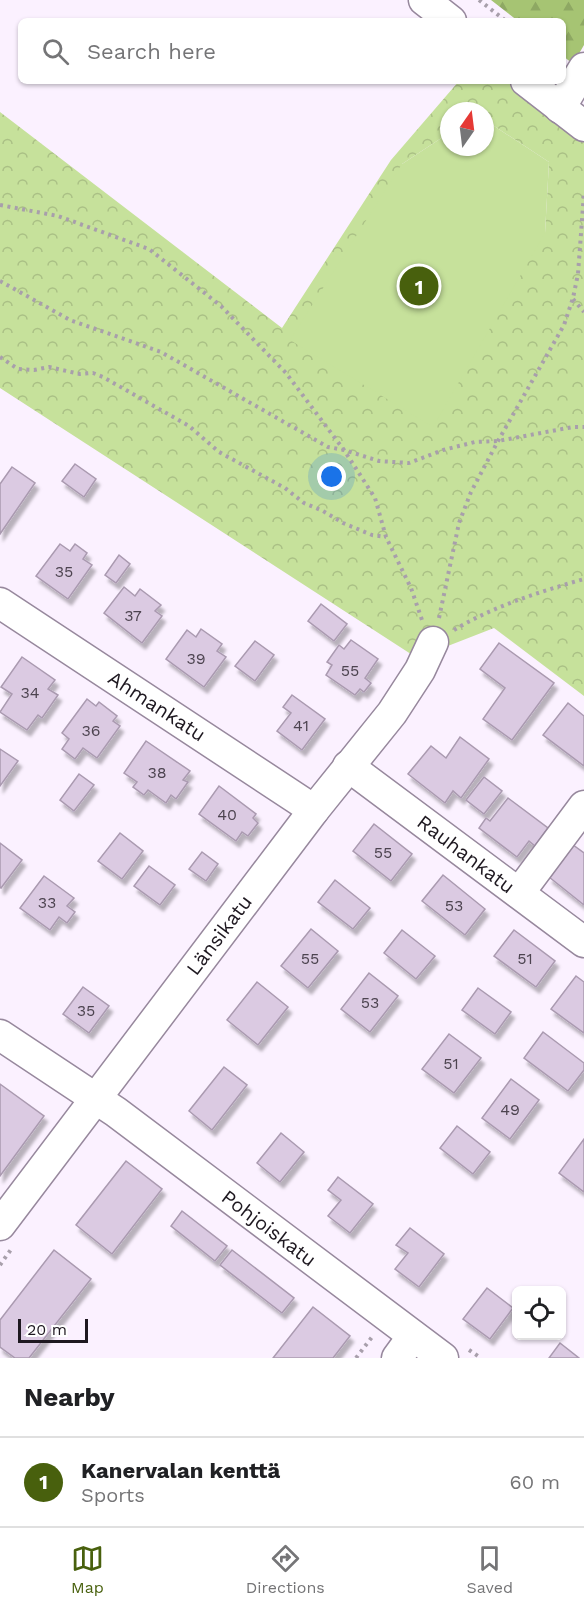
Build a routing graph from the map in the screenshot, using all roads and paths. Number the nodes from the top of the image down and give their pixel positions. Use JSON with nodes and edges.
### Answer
{"nodes":[{"id":1,"x":424,"y":0,"type":"edge"},
{"id":2,"x":479,"y":0,"type":"edge"},
{"id":3,"x":447,"y":18,"type":"edge"},
{"id":4,"x":502,"y":18,"type":"edge"},
{"id":5,"x":584,"y":68,"type":"edge"},
{"id":6,"x":530,"y":84,"type":"edge"},
{"id":7,"x":560,"y":108,"type":"junction"},
{"id":8,"x":584,"y":126,"type":"edge"},
{"id":9,"x":584,"y":193,"type":"edge"},
{"id":10,"x":0,"y":205,"type":"edge"},
{"id":11,"x":0,"y":281,"type":"edge"},
{"id":12,"x":573,"y":298,"type":"junction"},
{"id":13,"x":584,"y":312,"type":"edge"},
{"id":14,"x":0,"y":357,"type":"edge"},
{"id":15,"x":584,"y":427,"type":"edge"},
{"id":16,"x":498,"y":441,"type":"junction"},
{"id":17,"x":344,"y":450,"type":"junction"},
{"id":18,"x":386,"y":537,"type":"junction"},
{"id":19,"x":584,"y":579,"type":"edge"},
{"id":20,"x":0,"y":603,"type":"edge"},
{"id":21,"x":433,"y":642,"type":"junction"},
{"id":22,"x":348,"y":766,"type":"junction"},
{"id":23,"x":584,"y":806,"type":"edge"},
{"id":24,"x":314,"y":810,"type":"junction"},
{"id":25,"x":519,"y":893,"type":"junction"},
{"id":26,"x":584,"y":942,"type":"edge"},
{"id":27,"x":0,"y":1035,"type":"edge"},
{"id":28,"x":96,"y":1098,"type":"junction"},
{"id":29,"x":0,"y":1225,"type":"edge"},
{"id":30,"x":405,"y":1347,"type":"edge"},
{"id":31,"x":443,"y":1358,"type":"edge"}],
"edges":[{"from":1,"to":3,"type":"street"},
{"from":2,"to":4,"type":"path"},
{"from":5,"to":7,"type":"street"},
{"from":6,"to":7,"type":"street"},
{"from":7,"to":8,"type":"street"},
{"from":9,"to":12,"type":"path"},
{"from":10,"to":17,"type":"path"},
{"from":11,"to":17,"type":"path"},
{"from":12,"to":13,"type":"path"},
{"from":12,"to":16,"type":"path"},
{"from":14,"to":18,"type":"path"},
{"from":15,"to":16,"type":"path"},
{"from":16,"to":17,"type":"path"},
{"from":16,"to":21,"type":"path"},
{"from":17,"to":18,"type":"path"},
{"from":18,"to":21,"type":"path"},
{"from":19,"to":21,"type":"path"},
{"from":20,"to":24,"type":"street","name":"Ahmankatu"},
{"from":21,"to":22,"type":"street","name":"Länsikatu"},
{"from":22,"to":24,"type":"street","name":"Länsikatu"},
{"from":22,"to":25,"type":"street","name":"Rauhankatu"},
{"from":23,"to":25,"type":"street"},
{"from":24,"to":28,"type":"street","name":"Länsikatu"},
{"from":25,"to":26,"type":"street","name":"Rauhankatu"},
{"from":27,"to":28,"type":"street","name":"Pohjoiskatu"},
{"from":28,"to":29,"type":"street","name":"Länsikatu"},
{"from":28,"to":30,"type":"street","name":"Pohjoiskatu"},
{"from":30,"to":31,"type":"street","name":"Pohjoiskatu"}]}
